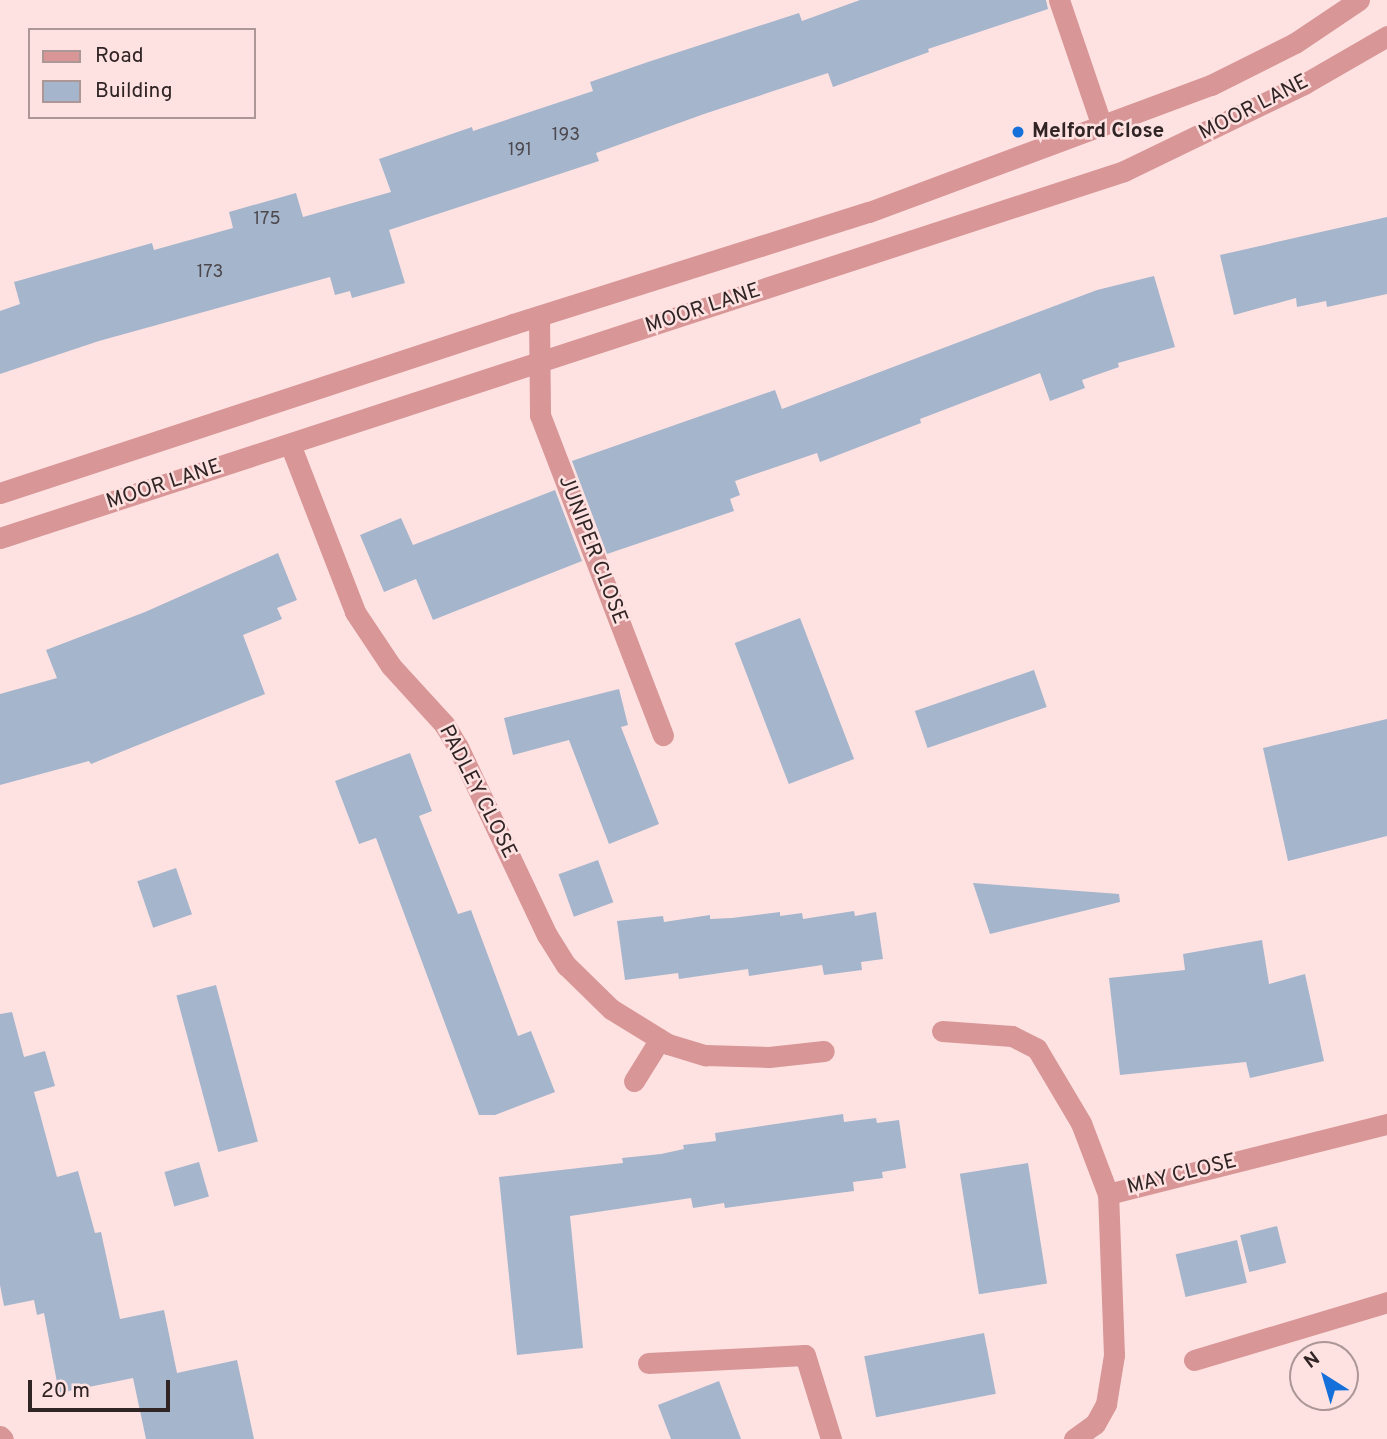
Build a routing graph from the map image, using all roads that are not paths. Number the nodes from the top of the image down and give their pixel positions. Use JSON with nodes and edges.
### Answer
{"nodes":[{"id":1,"x":1059,"y":0,"type":"edge"},
{"id":2,"x":1359,"y":0,"type":"edge"},
{"id":3,"x":1387,"y":36,"type":"edge"},
{"id":4,"x":1102,"y":126,"type":"junction"},
{"id":5,"x":539,"y":316,"type":"junction"},
{"id":6,"x":538,"y":361,"type":"junction"},
{"id":7,"x":290,"y":444,"type":"junction"},
{"id":8,"x":0,"y":493,"type":"edge"},
{"id":9,"x":0,"y":538,"type":"edge"},
{"id":10,"x":663,"y":735,"type":"dead end"},
{"id":11,"x":942,"y":1031,"type":"dead end"},
{"id":12,"x":660,"y":1039,"type":"junction"},
{"id":13,"x":824,"y":1051,"type":"dead end"},
{"id":14,"x":634,"y":1081,"type":"dead end"},
{"id":15,"x":1387,"y":1124,"type":"edge"},
{"id":16,"x":1108,"y":1194,"type":"junction"},
{"id":17,"x":1387,"y":1303,"type":"edge"},
{"id":18,"x":1194,"y":1360,"type":"dead end"},
{"id":19,"x":648,"y":1363,"type":"dead end"},
{"id":20,"x":831,"y":1439,"type":"edge"},
{"id":21,"x":1074,"y":1439,"type":"edge"}],
"edges":[{"from":1,"to":4,"type":"street"},
{"from":2,"to":4,"type":"street","name":"MOOR LANE"},
{"from":3,"to":6,"type":"street","name":"MOOR LANE"},
{"from":4,"to":5,"type":"street","name":"MOOR LANE"},
{"from":5,"to":6,"type":"street","name":"JUNIPER CLOSE"},
{"from":5,"to":8,"type":"street","name":"MOOR LANE"},
{"from":6,"to":7,"type":"street","name":"MOOR LANE"},
{"from":6,"to":10,"type":"street","name":"JUNIPER CLOSE"},
{"from":7,"to":9,"type":"street","name":"MOOR LANE"},
{"from":7,"to":12,"type":"street","name":"PADLEY CLOSE"},
{"from":11,"to":16,"type":"street"},
{"from":12,"to":13,"type":"street","name":"PADLEY CLOSE"},
{"from":12,"to":14,"type":"street"},
{"from":15,"to":16,"type":"street","name":"MAY CLOSE"},
{"from":16,"to":21,"type":"street","name":"MAY CLOSE"},
{"from":17,"to":18,"type":"street"},
{"from":19,"to":20,"type":"street"}]}
